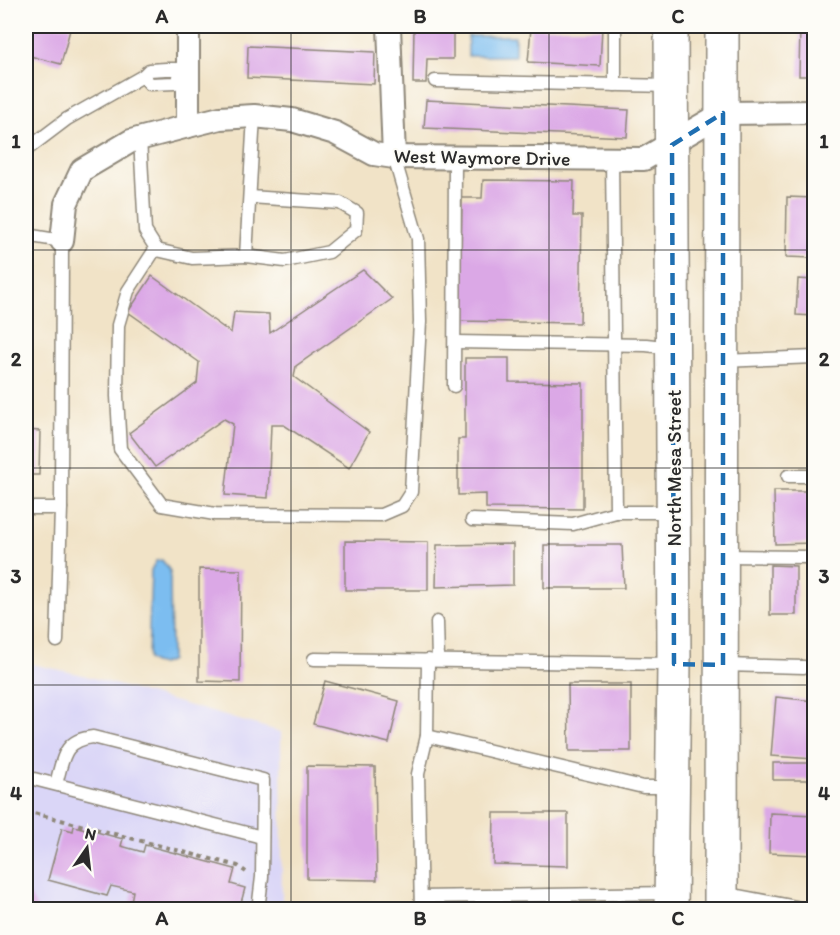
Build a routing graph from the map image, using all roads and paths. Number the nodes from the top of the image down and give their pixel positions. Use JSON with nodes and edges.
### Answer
{"nodes":[{"id":1,"x":188,"y":26,"type":"edge"},
{"id":2,"x":388,"y":26,"type":"edge"},
{"id":3,"x":615,"y":26,"type":"edge"},
{"id":4,"x":671,"y":26,"type":"edge"},
{"id":5,"x":722,"y":26,"type":"edge"},
{"id":6,"x":185,"y":74,"type":"junction"},
{"id":7,"x":435,"y":81,"type":"dead end"},
{"id":8,"x":615,"y":85,"type":"junction"},
{"id":9,"x":672,"y":86,"type":"junction"},
{"id":10,"x":814,"y":112,"type":"edge"},
{"id":11,"x":723,"y":113,"type":"junction"},
{"id":12,"x":254,"y":116,"type":"junction"},
{"id":13,"x":188,"y":126,"type":"junction"},
{"id":14,"x":140,"y":138,"type":"junction"},
{"id":15,"x":672,"y":145,"type":"junction"},
{"id":16,"x":26,"y":150,"type":"edge"},
{"id":17,"x":394,"y":157,"type":"junction"},
{"id":18,"x":455,"y":159,"type":"junction"},
{"id":19,"x":612,"y":159,"type":"junction"},
{"id":20,"x":250,"y":197,"type":"junction"},
{"id":21,"x":26,"y":235,"type":"edge"},
{"id":22,"x":62,"y":241,"type":"junction"},
{"id":23,"x":156,"y":248,"type":"junction"},
{"id":24,"x":246,"y":256,"type":"junction"},
{"id":25,"x":455,"y":342,"type":"junction"},
{"id":26,"x":614,"y":345,"type":"junction"},
{"id":27,"x":673,"y":348,"type":"junction"},
{"id":28,"x":814,"y":357,"type":"edge"},
{"id":29,"x":723,"y":361,"type":"junction"},
{"id":30,"x":454,"y":386,"type":"dead end"},
{"id":31,"x":788,"y":476,"type":"dead end"},
{"id":32,"x":814,"y":476,"type":"edge"},
{"id":33,"x":26,"y":508,"type":"edge"},
{"id":34,"x":61,"y":508,"type":"junction"},
{"id":35,"x":616,"y":512,"type":"junction"},
{"id":36,"x":674,"y":512,"type":"junction"},
{"id":37,"x":472,"y":520,"type":"dead end"},
{"id":38,"x":723,"y":556,"type":"junction"},
{"id":39,"x":807,"y":557,"type":"dead end"},
{"id":40,"x":438,"y":622,"type":"dead end"},
{"id":41,"x":57,"y":641,"type":"dead end"},
{"id":42,"x":314,"y":659,"type":"dead end"},
{"id":43,"x":433,"y":660,"type":"junction"},
{"id":44,"x":674,"y":664,"type":"junction"},
{"id":45,"x":723,"y":665,"type":"junction"},
{"id":46,"x":804,"y":667,"type":"dead end"},
{"id":47,"x":427,"y":736,"type":"junction"},
{"id":48,"x":26,"y":777,"type":"edge"},
{"id":49,"x":56,"y":783,"type":"junction"},
{"id":50,"x":673,"y":787,"type":"junction"},
{"id":51,"x":26,"y":811,"type":"edge"},
{"id":52,"x":262,"y":837,"type":"junction"},
{"id":53,"x":252,"y":875,"type":"dead end"},
{"id":54,"x":671,"y":901,"type":"edge"},
{"id":55,"x":721,"y":901,"type":"edge"},
{"id":56,"x":421,"y":903,"type":"edge"},
{"id":57,"x":258,"y":909,"type":"edge"},
{"id":58,"x":812,"y":909,"type":"edge"}],
"edges":[{"from":1,"to":6,"type":"street"},
{"from":2,"to":17,"type":"street"},
{"from":3,"to":8,"type":"lane"},
{"from":4,"to":9,"type":"main road","name":"North Mesa Street"},
{"from":5,"to":11,"type":"main road"},
{"from":6,"to":13,"type":"street"},
{"from":6,"to":16,"type":"lane"},
{"from":7,"to":8,"type":"lane"},
{"from":8,"to":9,"type":"lane"},
{"from":9,"to":15,"type":"main road","name":"North Mesa Street"},
{"from":10,"to":11,"type":"street"},
{"from":11,"to":15,"type":"street","name":"West Waymore Drive"},
{"from":11,"to":29,"type":"main road"},
{"from":12,"to":13,"type":"street","name":"West Waymore Drive"},
{"from":12,"to":17,"type":"street","name":"West Waymore Drive"},
{"from":12,"to":20,"type":"lane"},
{"from":13,"to":14,"type":"street","name":"West Waymore Drive"},
{"from":14,"to":22,"type":"street","name":"West Waymore Drive"},
{"from":14,"to":23,"type":"lane"},
{"from":15,"to":19,"type":"street","name":"West Waymore Drive"},
{"from":15,"to":27,"type":"main road","name":"North Mesa Street"},
{"from":17,"to":18,"type":"street","name":"West Waymore Drive"},
{"from":17,"to":23,"type":"lane"},
{"from":18,"to":19,"type":"street","name":"West Waymore Drive"},
{"from":18,"to":25,"type":"lane"},
{"from":19,"to":26,"type":"lane"},
{"from":20,"to":24,"type":"lane"},
{"from":20,"to":24,"type":"lane"},
{"from":21,"to":22,"type":"lane"},
{"from":22,"to":34,"type":"lane"},
{"from":23,"to":24,"type":"lane"},
{"from":25,"to":26,"type":"lane"},
{"from":25,"to":30,"type":"lane"},
{"from":26,"to":27,"type":"lane"},
{"from":26,"to":35,"type":"lane"},
{"from":27,"to":36,"type":"main road","name":"North Mesa Street"},
{"from":28,"to":29,"type":"lane"},
{"from":29,"to":38,"type":"main road"},
{"from":31,"to":32,"type":"lane"},
{"from":33,"to":34,"type":"lane"},
{"from":34,"to":41,"type":"lane"},
{"from":35,"to":36,"type":"lane"},
{"from":35,"to":37,"type":"lane"},
{"from":36,"to":44,"type":"main road","name":"North Mesa Street"},
{"from":38,"to":39,"type":"lane"},
{"from":38,"to":45,"type":"main road"},
{"from":40,"to":43,"type":"lane"},
{"from":42,"to":43,"type":"lane"},
{"from":43,"to":44,"type":"lane"},
{"from":43,"to":47,"type":"lane"},
{"from":44,"to":45,"type":"main road"},
{"from":44,"to":50,"type":"main road","name":"North Mesa Street"},
{"from":45,"to":46,"type":"lane"},
{"from":45,"to":55,"type":"main road"},
{"from":47,"to":50,"type":"lane"},
{"from":47,"to":56,"type":"lane"},
{"from":48,"to":49,"type":"lane"},
{"from":49,"to":52,"type":"lane"},
{"from":49,"to":52,"type":"lane"},
{"from":50,"to":54,"type":"main road","name":"North Mesa Street"},
{"from":51,"to":53,"type":"path"},
{"from":52,"to":57,"type":"lane"},
{"from":54,"to":56,"type":"lane"},
{"from":55,"to":58,"type":"lane"}]}
